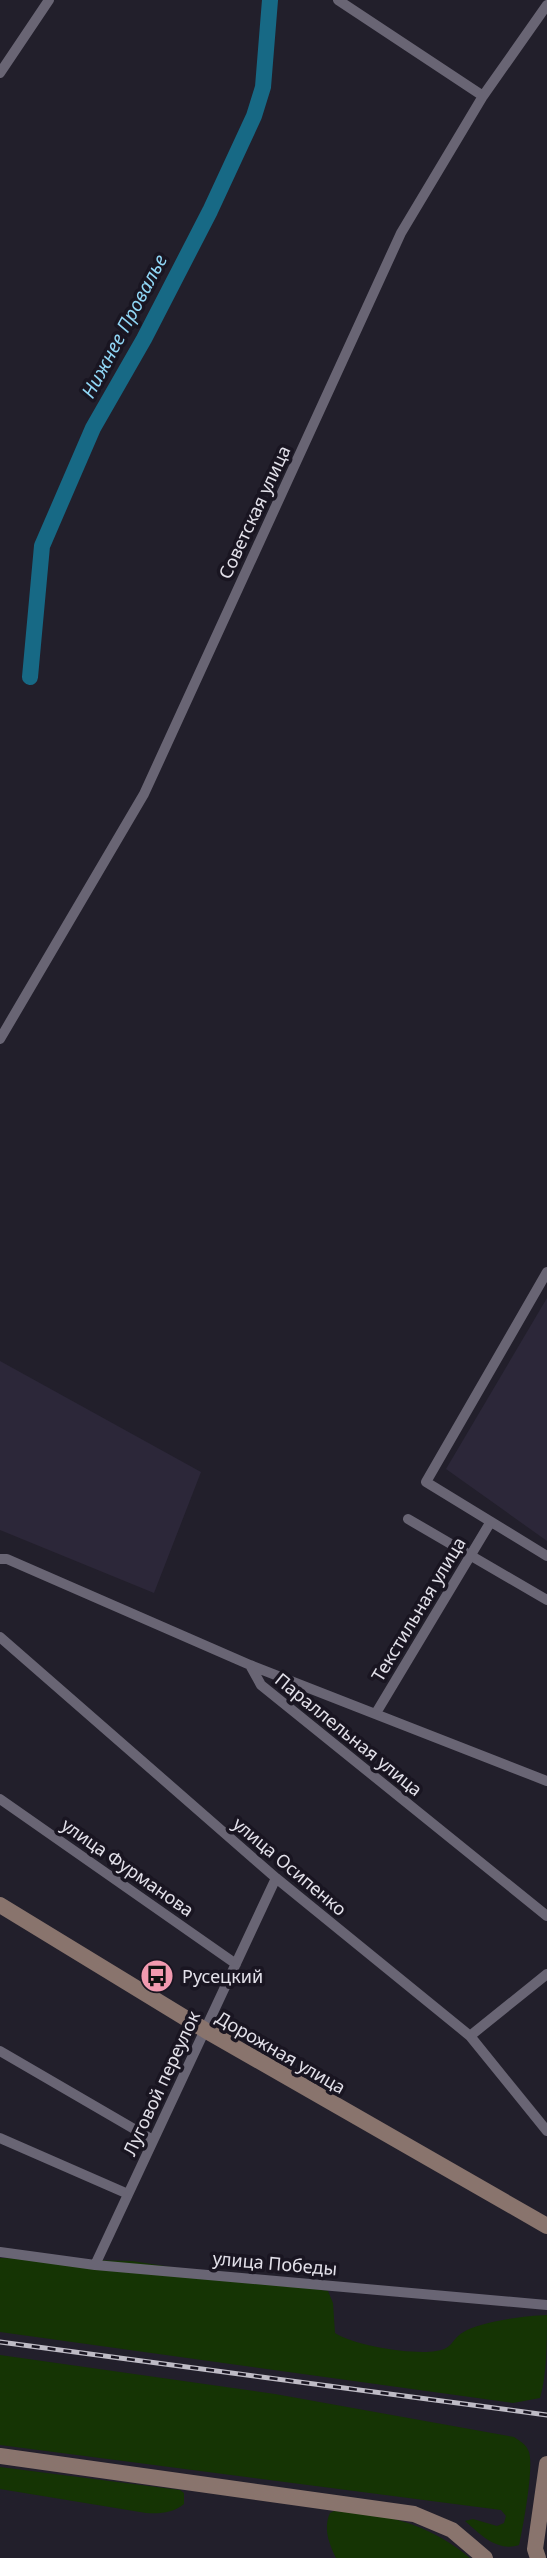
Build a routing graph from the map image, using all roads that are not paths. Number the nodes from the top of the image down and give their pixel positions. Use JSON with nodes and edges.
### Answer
{"nodes":[{"id":1,"x":50,"y":0,"type":"edge"},
{"id":2,"x":338,"y":0,"type":"edge"},
{"id":3,"x":540,"y":0,"type":"edge"},
{"id":4,"x":547,"y":5,"type":"edge"},
{"id":5,"x":0,"y":73,"type":"edge"},
{"id":6,"x":483,"y":96,"type":"junction"},
{"id":7,"x":0,"y":1038,"type":"edge"},
{"id":8,"x":547,"y":1272,"type":"edge"},
{"id":9,"x":408,"y":1519,"type":"dead end"},
{"id":10,"x":490,"y":1523,"type":"junction"},
{"id":11,"x":469,"y":1555,"type":"junction"},
{"id":12,"x":547,"y":1556,"type":"edge"},
{"id":13,"x":0,"y":1559,"type":"edge"},
{"id":14,"x":547,"y":1600,"type":"edge"},
{"id":15,"x":4,"y":1640,"type":"edge"},
{"id":16,"x":0,"y":1654,"type":"edge"},
{"id":17,"x":250,"y":1665,"type":"junction"},
{"id":18,"x":376,"y":1713,"type":"junction"},
{"id":19,"x":547,"y":1782,"type":"edge"},
{"id":20,"x":0,"y":1800,"type":"edge"},
{"id":21,"x":276,"y":1878,"type":"junction"},
{"id":22,"x":0,"y":1905,"type":"edge"},
{"id":23,"x":547,"y":1916,"type":"edge"},
{"id":24,"x":236,"y":1964,"type":"junction"},
{"id":25,"x":547,"y":1974,"type":"edge"},
{"id":26,"x":205,"y":2030,"type":"junction"},
{"id":27,"x":470,"y":2036,"type":"junction"},
{"id":28,"x":0,"y":2051,"type":"edge"},
{"id":29,"x":547,"y":2130,"type":"edge"},
{"id":30,"x":0,"y":2138,"type":"edge"},
{"id":31,"x":153,"y":2140,"type":"junction"},
{"id":32,"x":128,"y":2194,"type":"junction"},
{"id":33,"x":547,"y":2226,"type":"edge"},
{"id":34,"x":0,"y":2252,"type":"edge"},
{"id":35,"x":95,"y":2265,"type":"junction"},
{"id":36,"x":547,"y":2305,"type":"edge"},
{"id":37,"x":0,"y":2456,"type":"edge"},
{"id":38,"x":547,"y":2464,"type":"edge"},
{"id":39,"x":534,"y":2555,"type":"edge"},
{"id":40,"x":485,"y":2558,"type":"edge"}],
"edges":[{"from":1,"to":5,"type":"street"},
{"from":2,"to":6,"type":"street"},
{"from":3,"to":4,"type":"street"},
{"from":4,"to":6,"type":"street","name":"Советская улица"},
{"from":6,"to":7,"type":"street","name":"Советская улица"},
{"from":8,"to":10,"type":"street"},
{"from":9,"to":11,"type":"street"},
{"from":10,"to":11,"type":"street","name":"Текстильная улица"},
{"from":10,"to":12,"type":"street"},
{"from":11,"to":14,"type":"street"},
{"from":11,"to":18,"type":"street","name":"Текстильная улица"},
{"from":13,"to":17,"type":"street","name":"Параллельная улица"},
{"from":15,"to":16,"type":"street"},
{"from":15,"to":21,"type":"street","name":"улица Осипенко"},
{"from":17,"to":18,"type":"street"},
{"from":17,"to":23,"type":"street","name":"Параллельная улица"},
{"from":18,"to":19,"type":"street"},
{"from":20,"to":24,"type":"street","name":"улица Фурманова"},
{"from":21,"to":24,"type":"street","name":"Луговой переулок"},
{"from":21,"to":27,"type":"street","name":"улица Осипенко"},
{"from":22,"to":26,"type":"main road","name":"Дорожная улица"},
{"from":24,"to":26,"type":"street","name":"Луговой переулок"},
{"from":25,"to":27,"type":"street"},
{"from":26,"to":31,"type":"street","name":"Луговой переулок"},
{"from":26,"to":33,"type":"main road","name":"Дорожная улица"},
{"from":27,"to":29,"type":"street","name":"улица Осипенко"},
{"from":28,"to":31,"type":"street"},
{"from":30,"to":32,"type":"street"},
{"from":31,"to":32,"type":"street","name":"Луговой переулок"},
{"from":32,"to":35,"type":"street","name":"Луговой переулок"},
{"from":34,"to":35,"type":"street","name":"улица Победы"},
{"from":35,"to":36,"type":"street","name":"улица Победы"},
{"from":37,"to":40,"type":"main road"},
{"from":38,"to":39,"type":"main road"}]}
